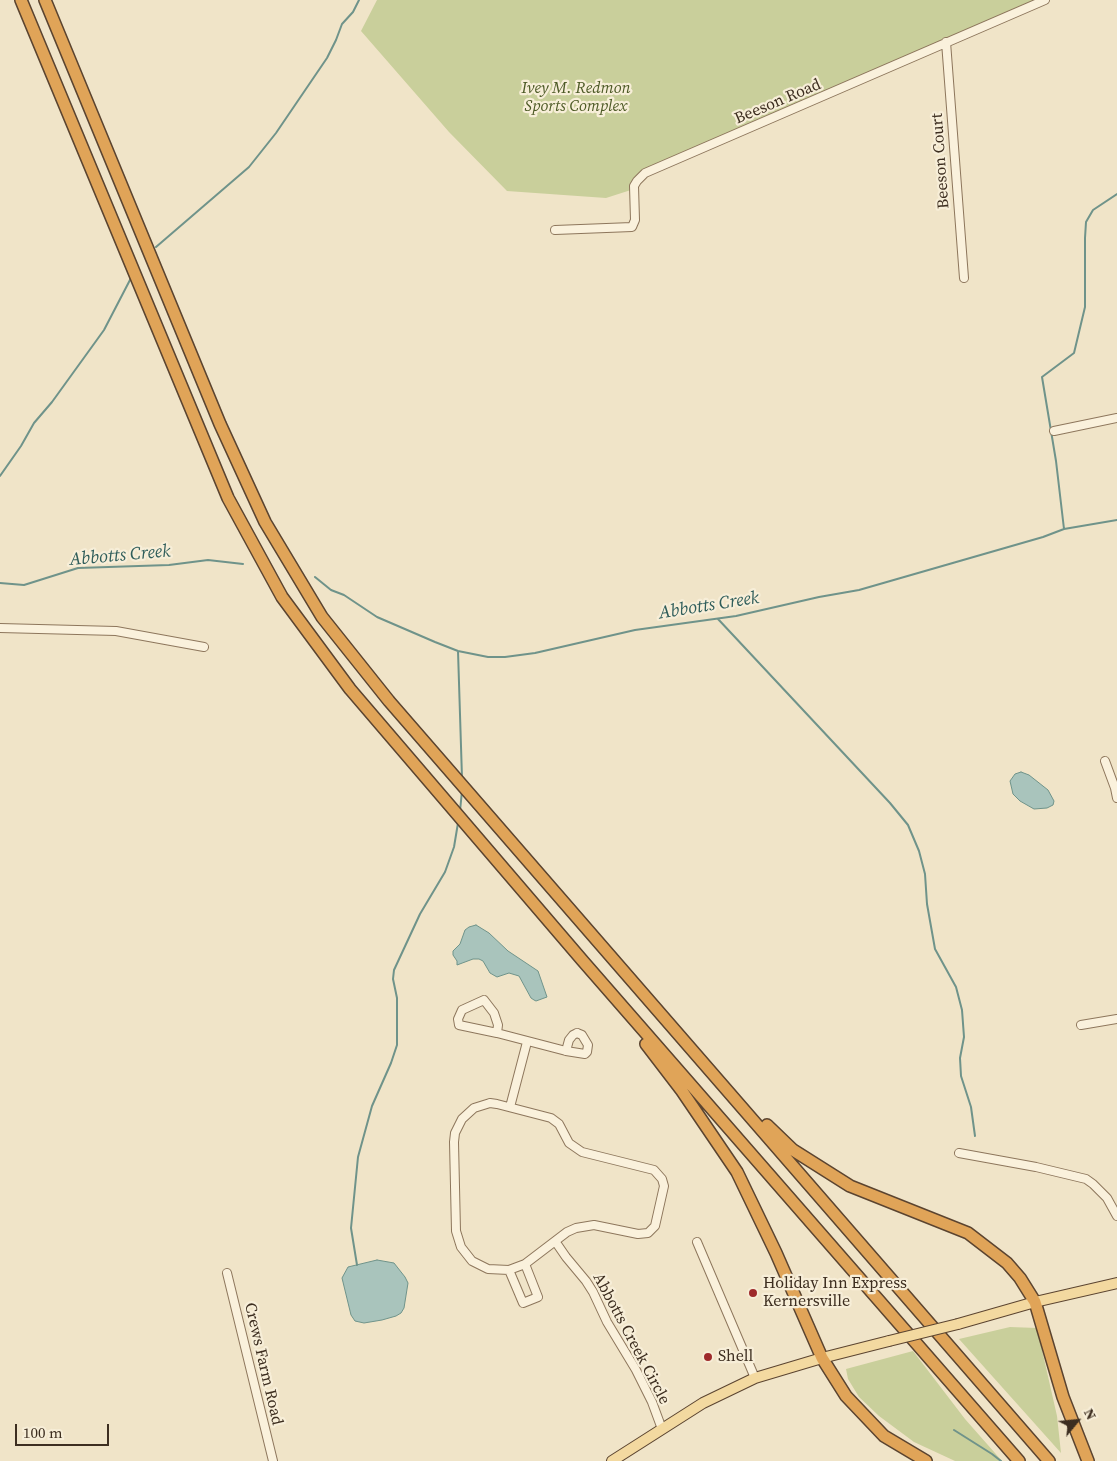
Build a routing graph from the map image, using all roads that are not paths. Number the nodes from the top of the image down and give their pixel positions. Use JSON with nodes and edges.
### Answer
{"nodes":[{"id":1,"x":21,"y":0,"type":"edge"},
{"id":2,"x":45,"y":0,"type":"edge"},
{"id":3,"x":1045,"y":0,"type":"edge"},
{"id":4,"x":946,"y":42,"type":"junction"},
{"id":5,"x":555,"y":230,"type":"dead end"},
{"id":6,"x":964,"y":278,"type":"dead end"},
{"id":7,"x":1117,"y":418,"type":"edge"},
{"id":8,"x":1054,"y":431,"type":"dead end"},
{"id":9,"x":0,"y":628,"type":"edge"},
{"id":10,"x":204,"y":647,"type":"dead end"},
{"id":11,"x":1105,"y":761,"type":"dead end"},
{"id":12,"x":1117,"y":798,"type":"edge"},
{"id":13,"x":582,"y":960,"type":"junction"},
{"id":14,"x":1117,"y":1019,"type":"edge"},
{"id":15,"x":1081,"y":1025,"type":"dead end"},
{"id":16,"x":497,"y":1034,"type":"junction"},
{"id":17,"x":527,"y":1042,"type":"junction"},
{"id":18,"x":692,"y":1049,"type":"junction"},
{"id":19,"x":566,"y":1051,"type":"dead end"},
{"id":20,"x":510,"y":1107,"type":"junction"},
{"id":21,"x":959,"y":1153,"type":"dead end"},
{"id":22,"x":1117,"y":1216,"type":"edge"},
{"id":23,"x":555,"y":1241,"type":"junction"},
{"id":24,"x":697,"y":1242,"type":"dead end"},
{"id":25,"x":525,"y":1264,"type":"junction"},
{"id":26,"x":509,"y":1270,"type":"junction"},
{"id":27,"x":227,"y":1273,"type":"dead end"},
{"id":28,"x":1117,"y":1284,"type":"edge"},
{"id":29,"x":1035,"y":1302,"type":"junction"},
{"id":30,"x":822,"y":1358,"type":"junction"},
{"id":31,"x":755,"y":1378,"type":"junction"},
{"id":32,"x":662,"y":1429,"type":"junction"},
{"id":33,"x":273,"y":1461,"type":"edge"},
{"id":34,"x":612,"y":1461,"type":"edge"},
{"id":35,"x":926,"y":1461,"type":"edge"},
{"id":36,"x":1019,"y":1461,"type":"edge"},
{"id":37,"x":1049,"y":1461,"type":"edge"},
{"id":38,"x":1088,"y":1461,"type":"edge"}],
"edges":[{"from":1,"to":13,"type":"highway"},
{"from":2,"to":18,"type":"highway"},
{"from":3,"to":4,"type":"street","name":"Beeson Road"},
{"from":4,"to":5,"type":"street","name":"Beeson Road"},
{"from":4,"to":6,"type":"street","name":"Beeson Court"},
{"from":7,"to":8,"type":"street"},
{"from":9,"to":10,"type":"street"},
{"from":11,"to":12,"type":"street"},
{"from":13,"to":30,"type":"highway"},
{"from":13,"to":36,"type":"highway"},
{"from":14,"to":15,"type":"street"},
{"from":16,"to":16,"type":"street"},
{"from":16,"to":17,"type":"street"},
{"from":17,"to":19,"type":"street"},
{"from":17,"to":20,"type":"street"},
{"from":18,"to":29,"type":"highway"},
{"from":18,"to":37,"type":"highway"},
{"from":20,"to":23,"type":"street"},
{"from":20,"to":26,"type":"street"},
{"from":21,"to":22,"type":"street"},
{"from":23,"to":25,"type":"street"},
{"from":23,"to":32,"type":"street","name":"Abbotts Creek Circle"},
{"from":24,"to":31,"type":"street"},
{"from":25,"to":26,"type":"street"},
{"from":25,"to":26,"type":"street"},
{"from":27,"to":33,"type":"street","name":"Crews Farm Road"},
{"from":28,"to":29,"type":"main road"},
{"from":29,"to":30,"type":"main road","bridge":true},
{"from":29,"to":38,"type":"highway"},
{"from":30,"to":31,"type":"main road"},
{"from":30,"to":35,"type":"highway"},
{"from":31,"to":32,"type":"main road"},
{"from":32,"to":34,"type":"main road"}]}
